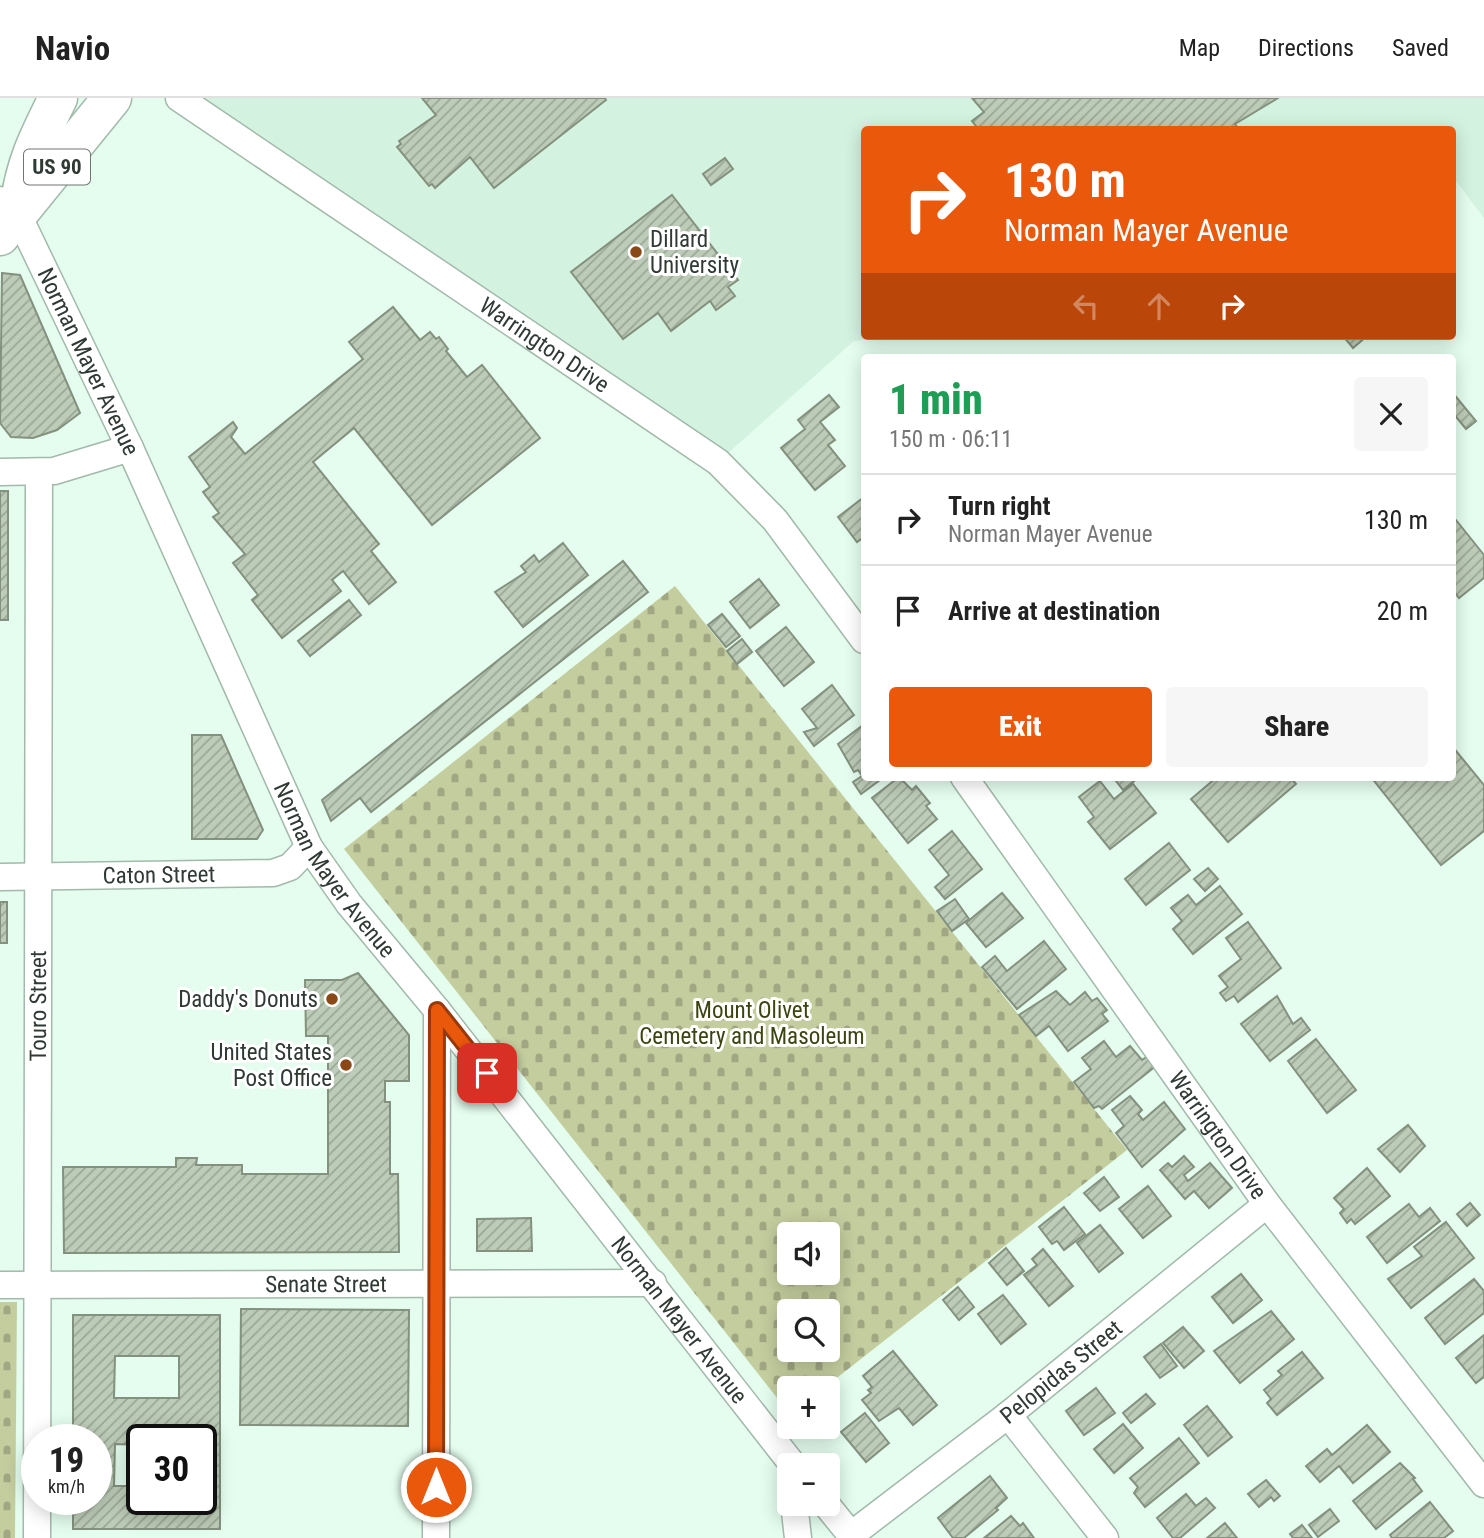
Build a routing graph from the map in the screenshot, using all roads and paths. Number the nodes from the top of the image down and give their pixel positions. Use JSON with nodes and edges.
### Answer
{"nodes":[{"id":1,"x":47,"y":98,"type":"edge"},
{"id":2,"x":58,"y":98,"type":"edge"},
{"id":3,"x":112,"y":98,"type":"edge"},
{"id":4,"x":179,"y":98,"type":"edge"},
{"id":5,"x":0,"y":154,"type":"edge"},
{"id":6,"x":6,"y":217,"type":"edge"},
{"id":7,"x":130,"y":448,"type":"junction"},
{"id":8,"x":0,"y":472,"type":"edge"},
{"id":9,"x":39,"y":472,"type":"junction"},
{"id":10,"x":861,"y":636,"type":"edge"},
{"id":11,"x":967,"y":781,"type":"edge"},
{"id":12,"x":309,"y":847,"type":"junction"},
{"id":13,"x":0,"y":877,"type":"edge"},
{"id":14,"x":36,"y":877,"type":"junction"},
{"id":15,"x":437,"y":1010,"type":"junction"},
{"id":16,"x":1267,"y":1204,"type":"junction"},
{"id":17,"x":653,"y":1283,"type":"junction"},
{"id":18,"x":436,"y":1284,"type":"junction"},
{"id":19,"x":0,"y":1285,"type":"edge"},
{"id":20,"x":35,"y":1285,"type":"junction"},
{"id":21,"x":1008,"y":1415,"type":"junction"},
{"id":22,"x":781,"y":1453,"type":"edge"},
{"id":23,"x":1484,"y":1484,"type":"edge"},
{"id":24,"x":795,"y":1516,"type":"edge"},
{"id":25,"x":835,"y":1516,"type":"edge"},
{"id":26,"x":851,"y":1536,"type":"edge"},
{"id":27,"x":37,"y":1538,"type":"edge"},
{"id":28,"x":436,"y":1538,"type":"edge"},
{"id":29,"x":798,"y":1538,"type":"edge"},
{"id":30,"x":1105,"y":1538,"type":"edge"}],
"edges":[{"from":1,"to":5,"type":"main road","number":"US 90"},
{"from":2,"to":6,"type":"main road"},
{"from":3,"to":6,"type":"main road","number":"US 90"},
{"from":4,"to":10,"type":"street","name":"Warrington Drive"},
{"from":6,"to":7,"type":"street","name":"Norman Mayer Avenue"},
{"from":7,"to":9,"type":"street"},
{"from":7,"to":12,"type":"street","name":"Norman Mayer Avenue"},
{"from":8,"to":9,"type":"street"},
{"from":9,"to":14,"type":"street","name":"Touro Street"},
{"from":11,"to":16,"type":"street","name":"Warrington Drive"},
{"from":12,"to":14,"type":"street","name":"Caton Street"},
{"from":12,"to":15,"type":"street","name":"Norman Mayer Avenue"},
{"from":13,"to":14,"type":"street","name":"Caton Street"},
{"from":14,"to":20,"type":"street","name":"Touro Street"},
{"from":15,"to":17,"type":"street","name":"Norman Mayer Avenue"},
{"from":15,"to":18,"type":"street"},
{"from":16,"to":21,"type":"street","name":"Pelopidas Street"},
{"from":16,"to":23,"type":"street","name":"Warrington Drive"},
{"from":17,"to":18,"type":"street","name":"Senate Street"},
{"from":17,"to":22,"type":"street","name":"Norman Mayer Avenue"},
{"from":18,"to":20,"type":"street","name":"Senate Street"},
{"from":18,"to":28,"type":"street"},
{"from":19,"to":20,"type":"street","name":"Senate Street"},
{"from":20,"to":27,"type":"street","name":"Touro Street"},
{"from":21,"to":26,"type":"street","name":"Pelopidas Street"},
{"from":21,"to":30,"type":"street"},
{"from":24,"to":29,"type":"street"},
{"from":25,"to":26,"type":"street"}]}
